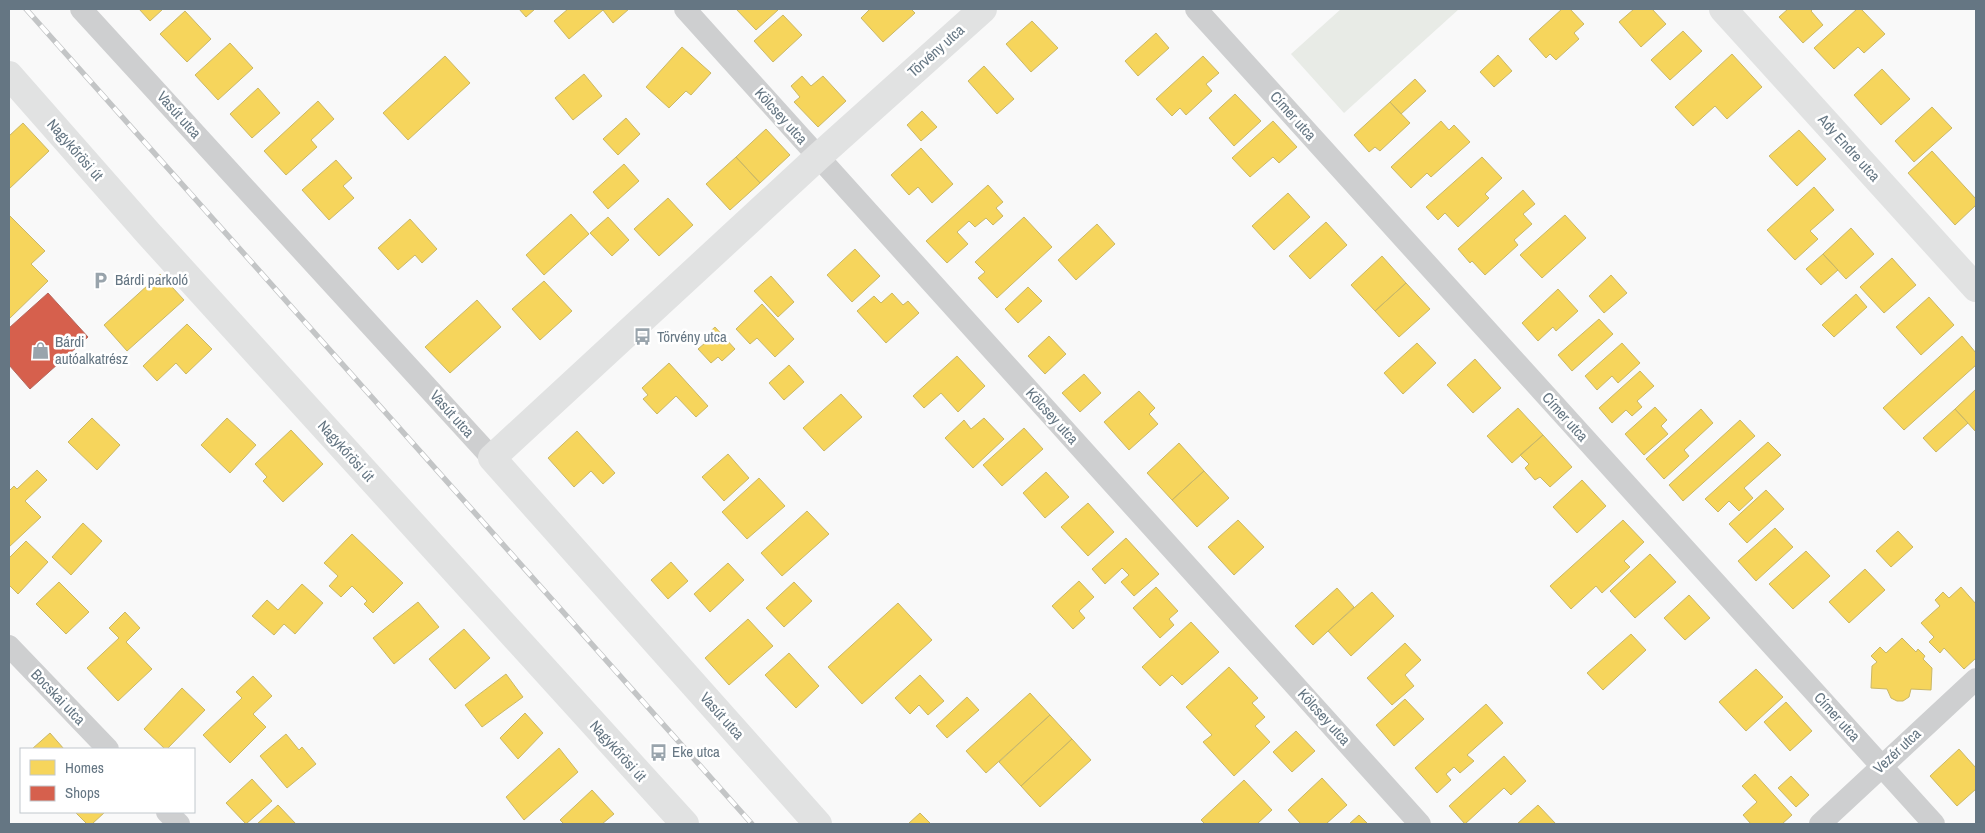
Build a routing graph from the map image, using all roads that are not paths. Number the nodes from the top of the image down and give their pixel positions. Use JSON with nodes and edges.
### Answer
{"nodes":[{"id":1,"x":81,"y":9,"type":"edge"},
{"id":2,"x":685,"y":9,"type":"edge"},
{"id":3,"x":983,"y":9,"type":"edge"},
{"id":4,"x":1196,"y":9,"type":"edge"},
{"id":5,"x":1723,"y":9,"type":"edge"},
{"id":6,"x":9,"y":75,"type":"edge"},
{"id":7,"x":818,"y":157,"type":"junction"},
{"id":8,"x":1976,"y":288,"type":"edge"},
{"id":9,"x":492,"y":458,"type":"junction"},
{"id":10,"x":9,"y":646,"type":"edge"},
{"id":11,"x":1976,"y":679,"type":"edge"},
{"id":12,"x":107,"y":748,"type":"edge"},
{"id":13,"x":1881,"y":766,"type":"junction"},
{"id":14,"x":169,"y":813,"type":"edge"},
{"id":15,"x":810,"y":821,"type":"edge"},
{"id":16,"x":179,"y":824,"type":"edge"},
{"id":17,"x":685,"y":824,"type":"edge"},
{"id":18,"x":1420,"y":824,"type":"edge"},
{"id":19,"x":1820,"y":824,"type":"edge"},
{"id":20,"x":1934,"y":824,"type":"edge"}],
"edges":[{"from":1,"to":9,"type":"street","name":"Vasút utca"},
{"from":2,"to":7,"type":"street","name":"Kölcsey utca"},
{"from":3,"to":7,"type":"street","name":"Törvény utca"},
{"from":4,"to":13,"type":"street","name":"Címer utca"},
{"from":5,"to":8,"type":"street","name":"Ady Endre utca"},
{"from":6,"to":17,"type":"street","name":"Nagykőrösi út"},
{"from":7,"to":9,"type":"street","name":"Törvény utca"},
{"from":7,"to":18,"type":"street","name":"Kölcsey utca"},
{"from":9,"to":15,"type":"street","name":"Vasút utca"},
{"from":10,"to":12,"type":"street","name":"Bocskai utca"},
{"from":11,"to":13,"type":"street","name":"Vezér utca"},
{"from":13,"to":19,"type":"street","name":"Vezér utca"},
{"from":13,"to":20,"type":"street","name":"Címer utca"},
{"from":14,"to":16,"type":"street"}]}
